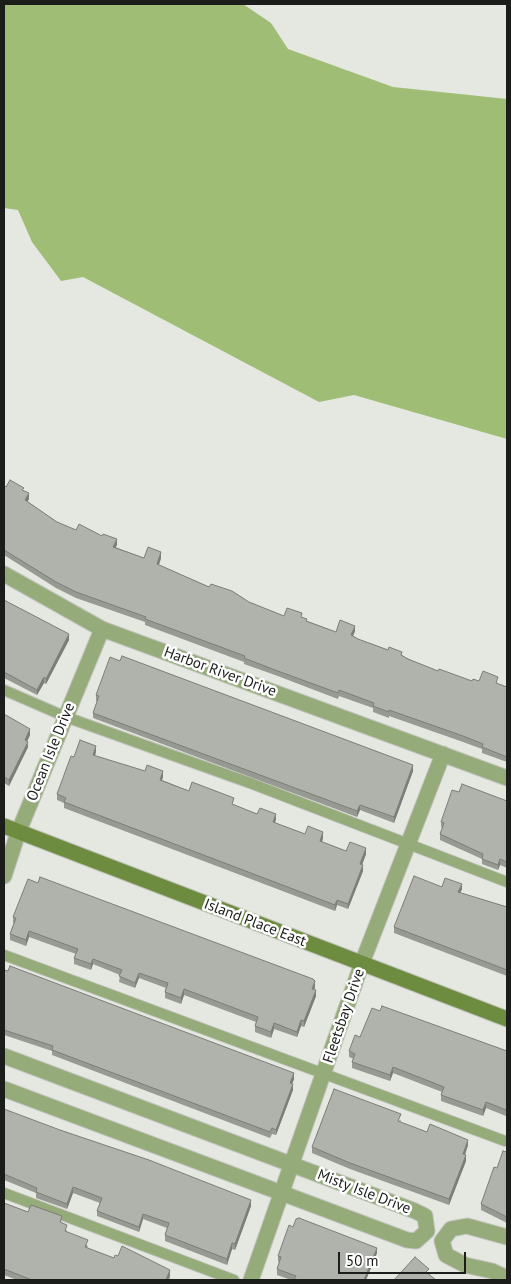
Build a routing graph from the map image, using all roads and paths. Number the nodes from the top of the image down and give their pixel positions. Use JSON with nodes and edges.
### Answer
{"nodes":[{"id":1,"x":4,"y":574,"type":"edge"},
{"id":2,"x":102,"y":629,"type":"junction"},
{"id":3,"x":4,"y":690,"type":"edge"},
{"id":4,"x":66,"y":717,"type":"junction"},
{"id":5,"x":443,"y":754,"type":"junction"},
{"id":6,"x":507,"y":778,"type":"edge"},
{"id":7,"x":4,"y":826,"type":"edge"},
{"id":8,"x":18,"y":833,"type":"junction"},
{"id":9,"x":407,"y":843,"type":"junction"},
{"id":10,"x":4,"y":876,"type":"edge"},
{"id":11,"x":507,"y":882,"type":"edge"},
{"id":12,"x":4,"y":955,"type":"edge"},
{"id":13,"x":362,"y":963,"type":"junction"},
{"id":14,"x":507,"y":1019,"type":"edge"},
{"id":15,"x":4,"y":1056,"type":"edge"},
{"id":16,"x":323,"y":1075,"type":"junction"},
{"id":17,"x":4,"y":1089,"type":"edge"},
{"id":18,"x":505,"y":1141,"type":"dead end"},
{"id":19,"x":292,"y":1165,"type":"junction"},
{"id":20,"x":4,"y":1193,"type":"edge"},
{"id":21,"x":282,"y":1194,"type":"junction"},
{"id":22,"x":507,"y":1237,"type":"edge"},
{"id":23,"x":507,"y":1278,"type":"edge"},
{"id":24,"x":234,"y":1280,"type":"edge"},
{"id":25,"x":252,"y":1280,"type":"edge"}],
"edges":[{"from":1,"to":2,"type":"street","name":"Harbor River Drive"},
{"from":2,"to":4,"type":"street","name":"Ocean Isle Drive"},
{"from":2,"to":5,"type":"street","name":"Harbor River Drive"},
{"from":3,"to":4,"type":"lane"},
{"from":4,"to":8,"type":"street","name":"Ocean Isle Drive"},
{"from":4,"to":9,"type":"lane"},
{"from":5,"to":6,"type":"street","name":"Harbor River Drive"},
{"from":5,"to":9,"type":"street","name":"Fleetsbay Drive"},
{"from":7,"to":8,"type":"street","name":"Island Place East"},
{"from":8,"to":10,"type":"street","name":"Ocean Isle Drive"},
{"from":8,"to":13,"type":"street","name":"Island Place East"},
{"from":9,"to":11,"type":"lane"},
{"from":9,"to":13,"type":"street","name":"Fleetsbay Drive"},
{"from":12,"to":16,"type":"lane"},
{"from":13,"to":14,"type":"street","name":"Island Place East"},
{"from":13,"to":16,"type":"street","name":"Fleetsbay Drive"},
{"from":15,"to":19,"type":"street","name":"Misty Isle Drive"},
{"from":16,"to":18,"type":"lane"},
{"from":16,"to":19,"type":"street","name":"Fleetsbay Drive"},
{"from":17,"to":21,"type":"street","name":"Misty Isle Drive"},
{"from":19,"to":21,"type":"street","name":"Fleetsbay Drive"},
{"from":19,"to":21,"type":"street","name":"Misty Isle Drive"},
{"from":20,"to":24,"type":"lane"},
{"from":21,"to":25,"type":"street","name":"Fleetsbay Drive"},
{"from":22,"to":23,"type":"street"}]}
